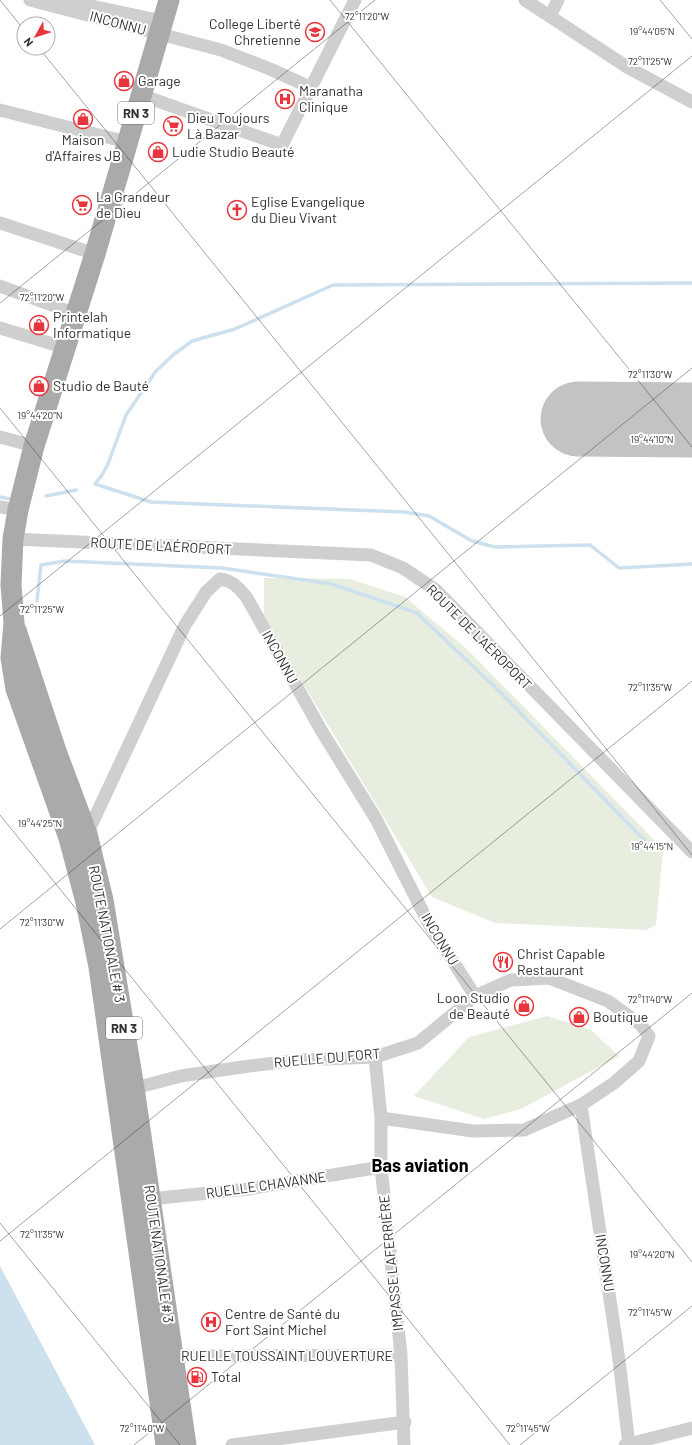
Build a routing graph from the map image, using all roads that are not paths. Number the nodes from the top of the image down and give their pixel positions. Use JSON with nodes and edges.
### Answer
{"nodes":[{"id":1,"x":30,"y":0,"type":"edge"},
{"id":2,"x":63,"y":0,"type":"edge"},
{"id":3,"x":169,"y":0,"type":"edge"},
{"id":4,"x":355,"y":0,"type":"edge"},
{"id":5,"x":525,"y":0,"type":"edge"},
{"id":6,"x":558,"y":0,"type":"edge"},
{"id":7,"x":550,"y":16,"type":"junction"},
{"id":8,"x":160,"y":27,"type":"junction"},
{"id":9,"x":312,"y":88,"type":"junction"},
{"id":10,"x":141,"y":95,"type":"junction"},
{"id":11,"x":692,"y":102,"type":"edge"},
{"id":12,"x":0,"y":110,"type":"edge"},
{"id":13,"x":127,"y":142,"type":"junction"},
{"id":14,"x":0,"y":223,"type":"edge"},
{"id":15,"x":95,"y":254,"type":"junction"},
{"id":16,"x":0,"y":286,"type":"edge"},
{"id":17,"x":76,"y":314,"type":"junction"},
{"id":18,"x":0,"y":328,"type":"edge"},
{"id":19,"x":66,"y":348,"type":"junction"},
{"id":20,"x":0,"y":437,"type":"edge"},
{"id":21,"x":34,"y":446,"type":"junction"},
{"id":22,"x":9,"y":508,"type":"edge"},
{"id":23,"x":13,"y":539,"type":"junction"},
{"id":24,"x":5,"y":585,"type":"edge"},
{"id":25,"x":14,"y":624,"type":"junction"},
{"id":26,"x":87,"y":834,"type":"junction"},
{"id":27,"x":692,"y":852,"type":"edge"},
{"id":28,"x":475,"y":996,"type":"junction"},
{"id":29,"x":375,"y":1057,"type":"junction"},
{"id":30,"x":126,"y":1090,"type":"junction"},
{"id":31,"x":581,"y":1105,"type":"junction"},
{"id":32,"x":381,"y":1118,"type":"junction"},
{"id":33,"x":381,"y":1167,"type":"junction"},
{"id":34,"x":150,"y":1199,"type":"junction"},
{"id":35,"x":156,"y":1303,"type":"junction"},
{"id":36,"x":401,"y":1355,"type":"junction"},
{"id":37,"x":174,"y":1356,"type":"junction"},
{"id":38,"x":405,"y":1422,"type":"junction"},
{"id":39,"x":692,"y":1428,"type":"edge"},
{"id":40,"x":166,"y":1445,"type":"edge"},
{"id":41,"x":186,"y":1445,"type":"edge"},
{"id":42,"x":232,"y":1445,"type":"edge"},
{"id":43,"x":404,"y":1445,"type":"edge"},
{"id":44,"x":627,"y":1445,"type":"edge"}],
"edges":[{"from":1,"to":8,"type":"street","name":"INCONNU"},
{"from":2,"to":8,"type":"street","name":"INCONNU"},
{"from":3,"to":8,"type":"main road","name":"ROUTE NATIONALE # 3","number":"RN 3"},
{"from":4,"to":9,"type":"street"},
{"from":5,"to":7,"type":"street"},
{"from":6,"to":7,"type":"street"},
{"from":7,"to":11,"type":"street"},
{"from":8,"to":9,"type":"street","name":"INCONNU"},
{"from":8,"to":10,"type":"main road","name":"ROUTE NATIONALE # 3","number":"RN 3"},
{"from":9,"to":10,"type":"street"},
{"from":10,"to":13,"type":"main road","name":"ROUTE NATIONALE # 3","number":"RN 3"},
{"from":12,"to":13,"type":"street"},
{"from":13,"to":15,"type":"main road","name":"ROUTE NATIONALE # 3","number":"RN 3"},
{"from":14,"to":15,"type":"street"},
{"from":15,"to":17,"type":"main road","name":"ROUTE NATIONALE # 3","number":"RN 3"},
{"from":16,"to":17,"type":"street"},
{"from":17,"to":19,"type":"main road","name":"ROUTE NATIONALE # 3","number":"RN 3"},
{"from":18,"to":19,"type":"street"},
{"from":19,"to":21,"type":"main road","name":"ROUTE NATIONALE # 3","number":"RN 3"},
{"from":20,"to":21,"type":"street"},
{"from":21,"to":22,"type":"main road","name":"ROUTE NATIONALE # 3","number":"RN 3"},
{"from":22,"to":23,"type":"main road","name":"ROUTE NATIONALE # 3","number":"RN 3"},
{"from":23,"to":24,"type":"main road","name":"ROUTE NATIONALE # 3","number":"RN 3"},
{"from":23,"to":27,"type":"street","name":"ROUTE DE L'AÉROPORT"},
{"from":24,"to":25,"type":"main road","name":"ROUTE NATIONALE # 3","number":"RN 3"},
{"from":25,"to":26,"type":"main road","name":"ROUTE NATIONALE # 3","number":"RN 3"},
{"from":25,"to":30,"type":"main road","name":"ROUTE NATIONALE # 3","number":"RN 3"},
{"from":26,"to":28,"type":"street","name":"INCONNU"},
{"from":26,"to":30,"type":"main road","name":"ROUTE NATIONALE # 3","number":"RN 3"},
{"from":28,"to":29,"type":"street","name":"RUELLE DU FORT"},
{"from":28,"to":31,"type":"street","name":"RUELLE DU FORT"},
{"from":29,"to":30,"type":"street","name":"RUELLE DU FORT"},
{"from":29,"to":32,"type":"street","name":"IMPASSE LAFERRIÈRE"},
{"from":30,"to":34,"type":"main road","name":"ROUTE NATIONALE # 3","number":"RN 3"},
{"from":30,"to":35,"type":"main road","name":"ROUTE NATIONALE # 3","number":"RN 3"},
{"from":31,"to":32,"type":"street","name":"RUELLE DU FORT"},
{"from":31,"to":44,"type":"street","name":"INCONNU"},
{"from":32,"to":33,"type":"street","name":"IMPASSE LAFERRIÈRE"},
{"from":33,"to":34,"type":"street","name":"RUELLE CHAVANNE"},
{"from":33,"to":36,"type":"street","name":"IMPASSE LAFERRIÈRE"},
{"from":34,"to":35,"type":"main road","name":"ROUTE NATIONALE # 3","number":"RN 3"},
{"from":35,"to":37,"type":"main road","name":"ROUTE NATIONALE # 3","number":"RN 3"},
{"from":35,"to":40,"type":"main road","name":"ROUTE NATIONALE # 3","number":"RN 3"},
{"from":36,"to":37,"type":"street","name":"RUELLE TOUSSAINT LOUVERTURE"},
{"from":36,"to":38,"type":"street","name":"IMPASSE LAFERRIÈRE"},
{"from":37,"to":41,"type":"main road","name":"ROUTE NATIONALE # 3","number":"RN 3"},
{"from":38,"to":42,"type":"street"},
{"from":38,"to":43,"type":"street","name":"IMPASSE LAFERRIÈRE"},
{"from":39,"to":44,"type":"street"}]}
